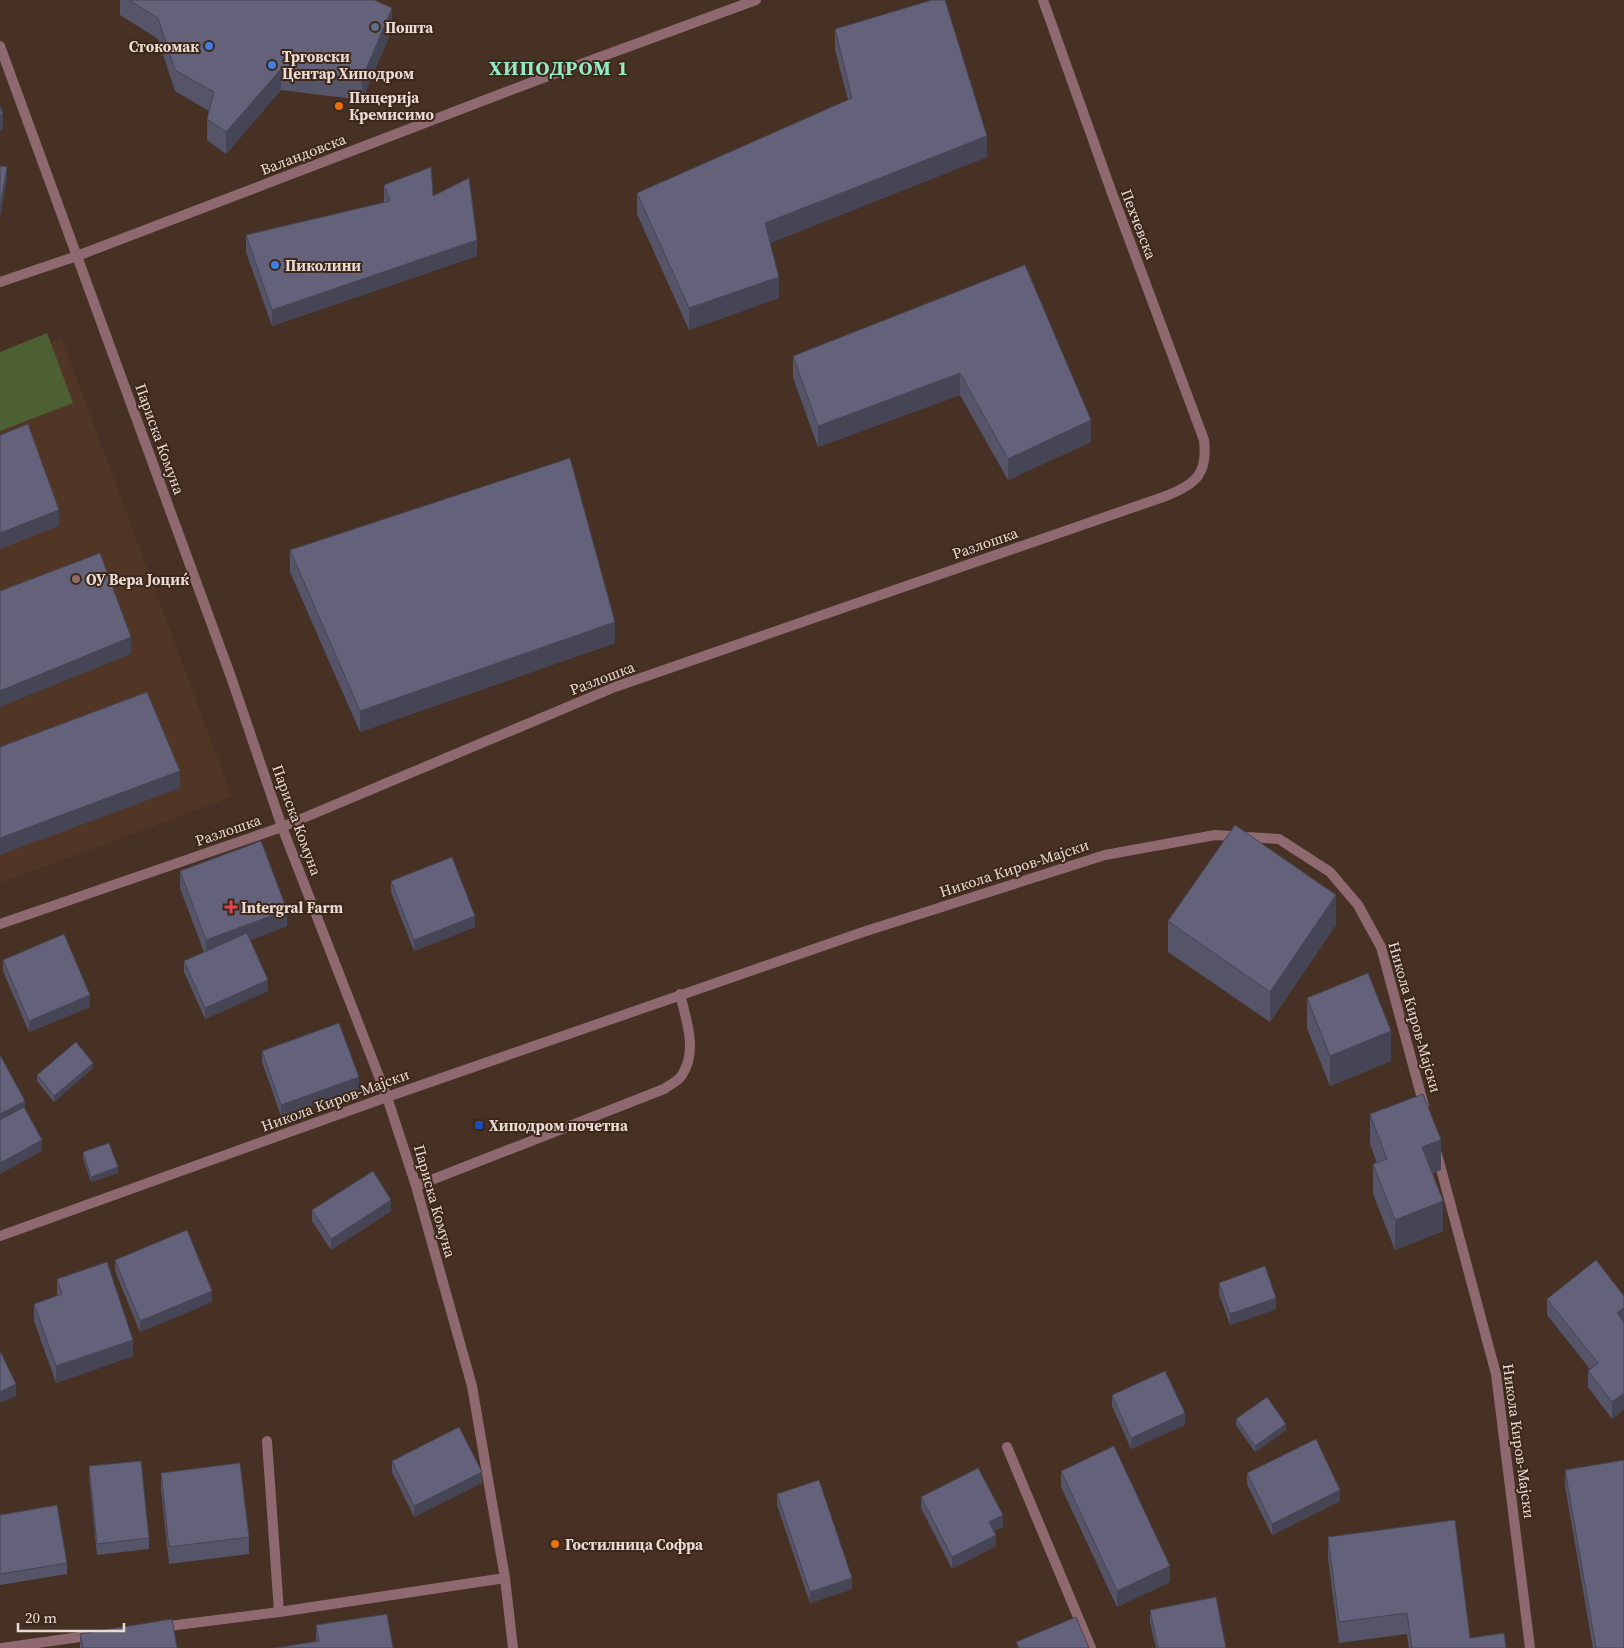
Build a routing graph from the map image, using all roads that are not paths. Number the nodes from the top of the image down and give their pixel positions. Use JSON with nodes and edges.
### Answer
{"nodes":[{"id":1,"x":756,"y":0,"type":"edge"},
{"id":2,"x":1043,"y":0,"type":"edge"},
{"id":3,"x":0,"y":46,"type":"edge"},
{"id":4,"x":77,"y":256,"type":"junction"},
{"id":5,"x":0,"y":282,"type":"edge"},
{"id":6,"x":1206,"y":458,"type":"joint"},
{"id":7,"x":282,"y":827,"type":"junction"},
{"id":8,"x":0,"y":924,"type":"edge"},
{"id":9,"x":680,"y":994,"type":"junction"},
{"id":10,"x":387,"y":1097,"type":"junction"},
{"id":11,"x":1427,"y":1116,"type":"edge"},
{"id":12,"x":1435,"y":1144,"type":"edge"},
{"id":13,"x":416,"y":1186,"type":"junction"},
{"id":14,"x":0,"y":1236,"type":"edge"},
{"id":15,"x":267,"y":1442,"type":"dead end"},
{"id":16,"x":1007,"y":1447,"type":"dead end"},
{"id":17,"x":505,"y":1578,"type":"junction"},
{"id":18,"x":279,"y":1612,"type":"junction"},
{"id":19,"x":150,"y":1628,"type":"edge"},
{"id":20,"x":101,"y":1634,"type":"edge"},
{"id":21,"x":2,"y":1648,"type":"edge"},
{"id":22,"x":513,"y":1648,"type":"edge"},
{"id":23,"x":1091,"y":1648,"type":"edge"},
{"id":24,"x":1530,"y":1648,"type":"edge"}],
"edges":[{"from":1,"to":4,"type":"street","name":"Валандовска"},
{"from":2,"to":6,"type":"street","name":"Пехчевска"},
{"from":3,"to":4,"type":"street","name":"Париска Комуна"},
{"from":4,"to":5,"type":"street","name":"Валандовска"},
{"from":4,"to":7,"type":"street","name":"Париска Комуна"},
{"from":6,"to":7,"type":"street","name":"Разлошка"},
{"from":7,"to":8,"type":"street","name":"Разлошка"},
{"from":7,"to":10,"type":"street","name":"Париска Комуна"},
{"from":9,"to":10,"type":"street","name":"Никола Киров-Мајски"},
{"from":9,"to":11,"type":"street","name":"Никола Киров-Мајски"},
{"from":9,"to":13,"type":"street"},
{"from":10,"to":13,"type":"street","name":"Париска Комуна"},
{"from":10,"to":14,"type":"street","name":"Никола Киров-Мајски"},
{"from":12,"to":24,"type":"street","name":"Никола Киров-Мајски"},
{"from":13,"to":17,"type":"street","name":"Париска Комуна"},
{"from":15,"to":18,"type":"street"},
{"from":16,"to":23,"type":"street"},
{"from":17,"to":18,"type":"street"},
{"from":17,"to":22,"type":"street","name":"Париска Комуна"},
{"from":18,"to":19,"type":"street"},
{"from":20,"to":21,"type":"street"}]}
